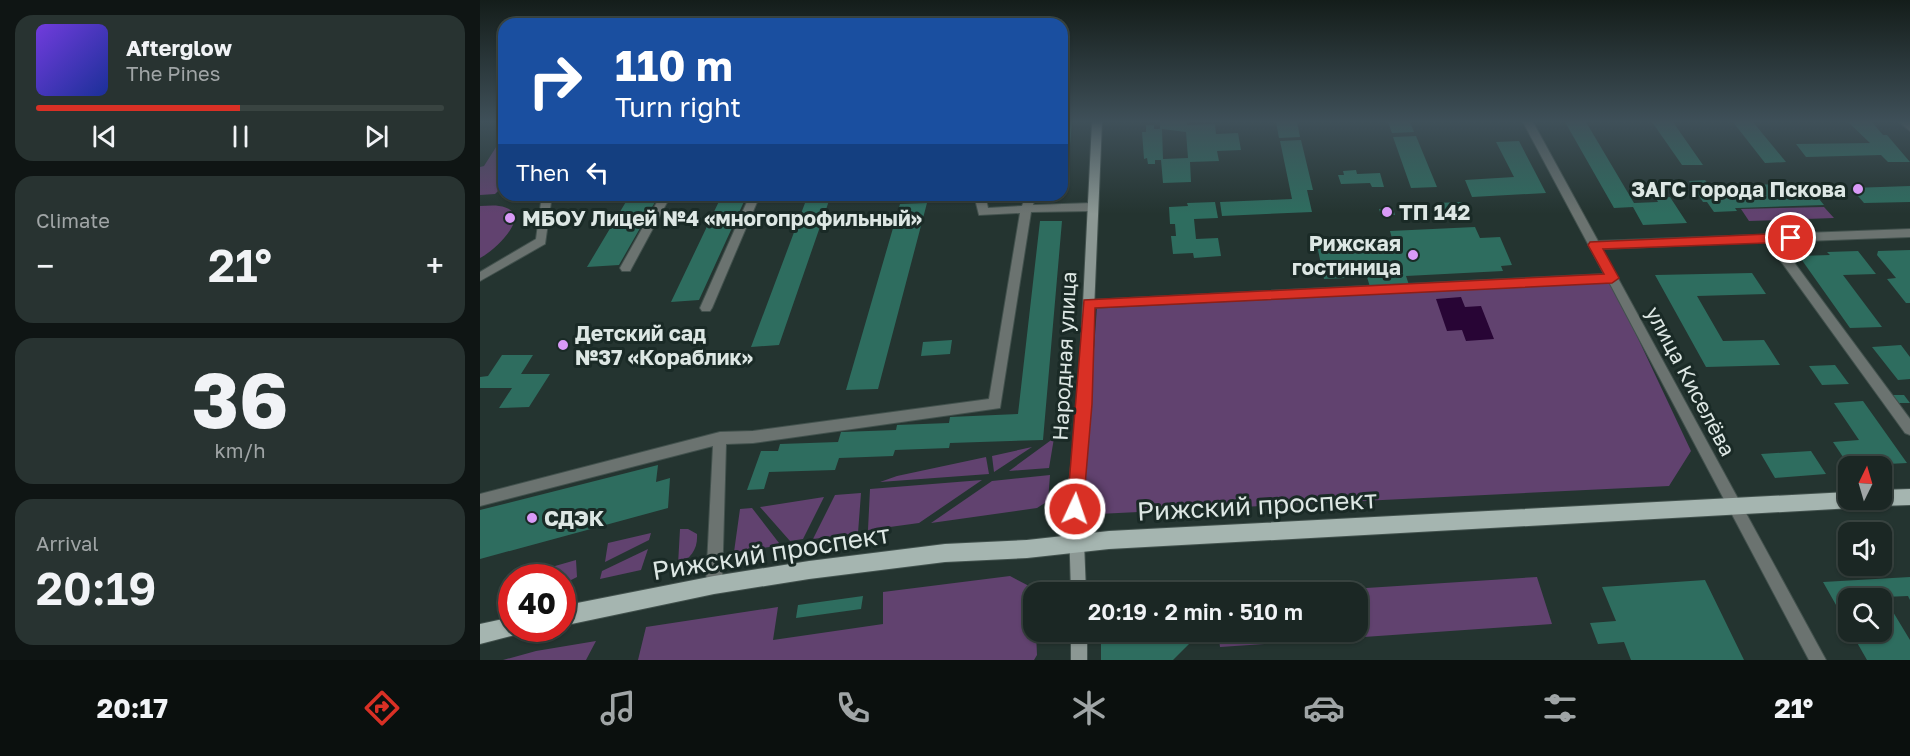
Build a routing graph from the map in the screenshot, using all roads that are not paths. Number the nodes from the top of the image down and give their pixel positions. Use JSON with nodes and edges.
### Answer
{"nodes":[{"id":1,"x":1095,"y":153,"type":"edge"},
{"id":2,"x":1545,"y":153,"type":"edge"},
{"id":3,"x":546,"y":201,"type":"edge"},
{"id":4,"x":663,"y":201,"type":"edge"},
{"id":5,"x":752,"y":201,"type":"edge"},
{"id":6,"x":981,"y":201,"type":"edge"},
{"id":7,"x":1029,"y":201,"type":"edge"},
{"id":8,"x":1092,"y":207,"type":"junction"},
{"id":9,"x":1026,"y":209,"type":"junction"},
{"id":10,"x":1910,"y":233,"type":"edge"},
{"id":11,"x":1770,"y":238,"type":"junction"},
{"id":12,"x":1594,"y":245,"type":"junction"},
{"id":13,"x":626,"y":268,"type":"dead end"},
{"id":14,"x":480,"y":277,"type":"edge"},
{"id":15,"x":1612,"y":278,"type":"junction"},
{"id":16,"x":1089,"y":304,"type":"junction"},
{"id":17,"x":706,"y":308,"type":"dead end"},
{"id":18,"x":1910,"y":429,"type":"edge"},
{"id":19,"x":720,"y":438,"type":"junction"},
{"id":20,"x":1910,"y":497,"type":"edge"},
{"id":21,"x":1892,"y":498,"type":"edge"},
{"id":22,"x":480,"y":500,"type":"edge"},
{"id":23,"x":1838,"y":501,"type":"edge"},
{"id":24,"x":1735,"y":506,"type":"junction"},
{"id":25,"x":1075,"y":544,"type":"junction"},
{"id":26,"x":1077,"y":582,"type":"edge"},
{"id":27,"x":714,"y":585,"type":"junction"},
{"id":28,"x":576,"y":613,"type":"edge"},
{"id":29,"x":498,"y":630,"type":"edge"},
{"id":30,"x":480,"y":634,"type":"edge"},
{"id":31,"x":1079,"y":642,"type":"edge"},
{"id":32,"x":1079,"y":660,"type":"edge"},
{"id":33,"x":1818,"y":660,"type":"edge"}],
"edges":[{"from":1,"to":8,"type":"street","name":"Народная улица"},
{"from":2,"to":12,"type":"street","name":"улица Киселёва"},
{"from":3,"to":14,"type":"street"},
{"from":4,"to":13,"type":"street"},
{"from":5,"to":17,"type":"street"},
{"from":6,"to":9,"type":"street"},
{"from":7,"to":9,"type":"street"},
{"from":8,"to":9,"type":"street"},
{"from":8,"to":16,"type":"street","name":"Народная улица"},
{"from":9,"to":19,"type":"street"},
{"from":10,"to":11,"type":"street"},
{"from":11,"to":12,"type":"street"},
{"from":11,"to":18,"type":"street"},
{"from":12,"to":15,"type":"street","name":"улица Киселёва"},
{"from":15,"to":16,"type":"street"},
{"from":15,"to":24,"type":"street","name":"улица Киселёва"},
{"from":16,"to":25,"type":"street","name":"Народная улица"},
{"from":19,"to":22,"type":"street"},
{"from":19,"to":27,"type":"street"},
{"from":20,"to":21,"type":"main road"},
{"from":23,"to":24,"type":"main road","name":"Рижский проспект"},
{"from":24,"to":25,"type":"main road","name":"Рижский проспект"},
{"from":24,"to":33,"type":"street","name":"улица Киселёва"},
{"from":25,"to":26,"type":"street","name":"Народная улица"},
{"from":25,"to":27,"type":"main road","name":"Рижский проспект"},
{"from":27,"to":28,"type":"main road","name":"Рижский проспект"},
{"from":29,"to":30,"type":"main road"},
{"from":31,"to":32,"type":"street"}]}
